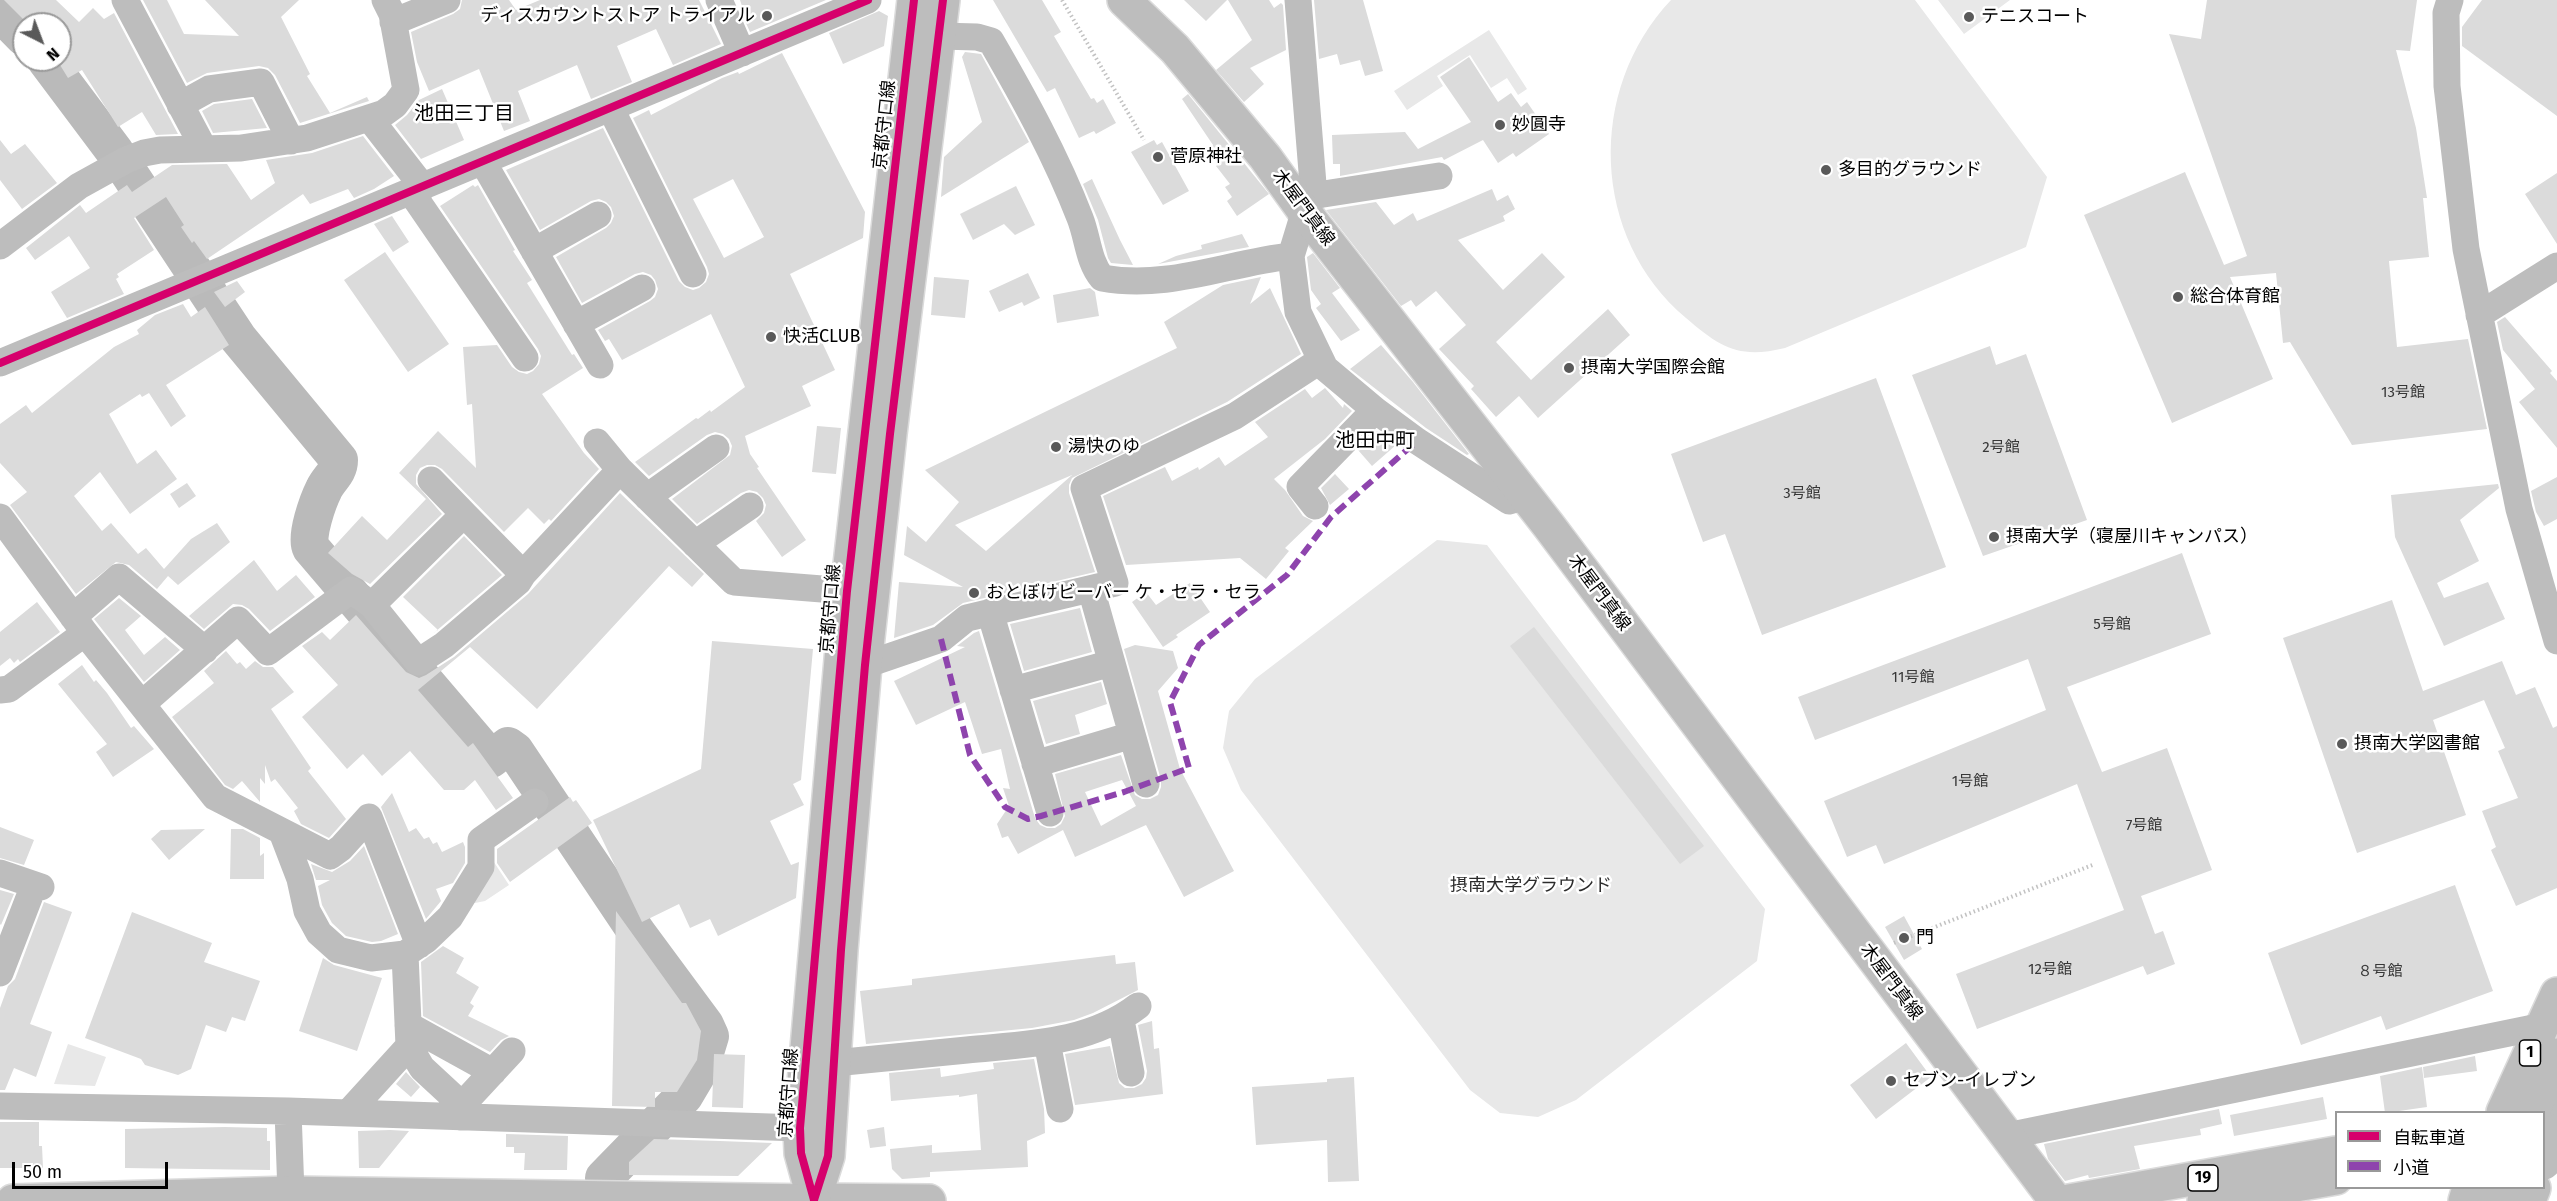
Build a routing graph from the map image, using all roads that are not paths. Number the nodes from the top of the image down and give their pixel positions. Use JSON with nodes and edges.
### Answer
{"nodes":[{"id":1,"x":125,"y":0,"type":"edge"},
{"id":2,"x":447,"y":0,"type":"edge"},
{"id":3,"x":719,"y":0,"type":"edge"},
{"id":4,"x":868,"y":0,"type":"edge"},
{"id":5,"x":914,"y":0,"type":"edge"},
{"id":6,"x":944,"y":0,"type":"edge"},
{"id":7,"x":1124,"y":0,"type":"edge"},
{"id":8,"x":1298,"y":0,"type":"edge"},
{"id":9,"x":2450,"y":0,"type":"edge"},
{"id":10,"x":389,"y":11,"type":"edge"},
{"id":11,"x":939,"y":36,"type":"junction"},
{"id":12,"x":742,"y":53,"type":"junction"},
{"id":13,"x":180,"y":105,"type":"junction"},
{"id":14,"x":611,"y":109,"type":"junction"},
{"id":15,"x":370,"y":119,"type":"junction"},
{"id":16,"x":291,"y":141,"type":"junction"},
{"id":17,"x":204,"y":149,"type":"junction"},
{"id":18,"x":483,"y":162,"type":"junction"},
{"id":19,"x":1439,"y":176,"type":"dead end"},
{"id":20,"x":417,"y":189,"type":"junction"},
{"id":21,"x":1308,"y":205,"type":"junction"},
{"id":22,"x":598,"y":215,"type":"dead end"},
{"id":23,"x":0,"y":246,"type":"edge"},
{"id":24,"x":534,"y":251,"type":"junction"},
{"id":25,"x":1291,"y":256,"type":"junction"},
{"id":26,"x":2557,"y":266,"type":"edge"},
{"id":27,"x":693,"y":274,"type":"dead end"},
{"id":28,"x":642,"y":288,"type":"dead end"},
{"id":29,"x":2479,"y":315,"type":"junction"},
{"id":30,"x":576,"y":324,"type":"junction"},
{"id":31,"x":525,"y":358,"type":"dead end"},
{"id":32,"x":0,"y":363,"type":"edge"},
{"id":33,"x":1317,"y":363,"type":"junction"},
{"id":34,"x":600,"y":365,"type":"dead end"},
{"id":35,"x":1372,"y":413,"type":"junction"},
{"id":36,"x":597,"y":442,"type":"dead end"},
{"id":37,"x":716,"y":448,"type":"dead end"},
{"id":38,"x":620,"y":470,"type":"junction"},
{"id":39,"x":430,"y":480,"type":"dead end"},
{"id":40,"x":1526,"y":496,"type":"junction"},
{"id":41,"x":647,"y":497,"type":"junction"},
{"id":42,"x":750,"y":506,"type":"dead end"},
{"id":43,"x":1315,"y":506,"type":"dead end"},
{"id":44,"x":464,"y":514,"type":"junction"},
{"id":45,"x":0,"y":517,"type":"edge"},
{"id":46,"x":695,"y":544,"type":"junction"},
{"id":47,"x":523,"y":574,"type":"junction"},
{"id":48,"x":1091,"y":589,"type":"junction"},
{"id":49,"x":847,"y":591,"type":"junction"},
{"id":50,"x":355,"y":598,"type":"junction"},
{"id":51,"x":990,"y":612,"type":"junction"},
{"id":52,"x":79,"y":625,"type":"junction"},
{"id":53,"x":2557,"y":641,"type":"edge"},
{"id":54,"x":205,"y":650,"type":"junction"},
{"id":55,"x":1112,"y":663,"type":"junction"},
{"id":56,"x":865,"y":665,"type":"junction"},
{"id":57,"x":0,"y":690,"type":"edge"},
{"id":58,"x":1013,"y":690,"type":"junction"},
{"id":59,"x":142,"y":704,"type":"junction"},
{"id":60,"x":1132,"y":735,"type":"junction"},
{"id":61,"x":1035,"y":764,"type":"junction"},
{"id":62,"x":1146,"y":783,"type":"dead end"},
{"id":63,"x":535,"y":802,"type":"dead end"},
{"id":64,"x":1050,"y":813,"type":"dead end"},
{"id":65,"x":282,"y":832,"type":"junction"},
{"id":66,"x":0,"y":873,"type":"edge"},
{"id":67,"x":412,"y":950,"type":"junction"},
{"id":68,"x":0,"y":973,"type":"edge"},
{"id":69,"x":2557,"y":994,"type":"edge"},
{"id":70,"x":2543,"y":1026,"type":"junction"},
{"id":71,"x":408,"y":1035,"type":"junction"},
{"id":72,"x":1047,"y":1042,"type":"junction"},
{"id":73,"x":512,"y":1052,"type":"dead end"},
{"id":74,"x":2557,"y":1055,"type":"edge"},
{"id":75,"x":834,"y":1063,"type":"junction"},
{"id":76,"x":493,"y":1072,"type":"junction"},
{"id":77,"x":1131,"y":1073,"type":"dead end"},
{"id":78,"x":0,"y":1106,"type":"edge"},
{"id":79,"x":1060,"y":1109,"type":"dead end"},
{"id":80,"x":461,"y":1111,"type":"junction"},
{"id":81,"x":2504,"y":1111,"type":"edge"},
{"id":82,"x":2534,"y":1111,"type":"edge"},
{"id":83,"x":288,"y":1112,"type":"junction"},
{"id":84,"x":348,"y":1113,"type":"junction"},
{"id":85,"x":800,"y":1128,"type":"junction"},
{"id":86,"x":2557,"y":1131,"type":"edge"},
{"id":87,"x":2007,"y":1136,"type":"junction"},
{"id":88,"x":2335,"y":1154,"type":"edge"},
{"id":89,"x":2545,"y":1161,"type":"edge"},
{"id":90,"x":2335,"y":1178,"type":"edge"},
{"id":91,"x":291,"y":1193,"type":"junction"},
{"id":92,"x":13,"y":1201,"type":"edge"},
{"id":93,"x":814,"y":1201,"type":"edge"},
{"id":94,"x":929,"y":1201,"type":"edge"},
{"id":95,"x":2056,"y":1201,"type":"edge"},
{"id":96,"x":2069,"y":1201,"type":"edge"},
{"id":97,"x":2204,"y":1201,"type":"edge"}],
"edges":[{"from":1,"to":13,"type":"street"},
{"from":2,"to":10,"type":"street"},
{"from":3,"to":12,"type":"street"},
{"from":4,"to":12,"type":"street"},
{"from":5,"to":49,"type":"main road","name":"京都守口線"},
{"from":6,"to":11,"type":"main road"},
{"from":7,"to":21,"type":"main road","name":"木屋門真線"},
{"from":8,"to":21,"type":"street"},
{"from":9,"to":29,"type":"street"},
{"from":10,"to":15,"type":"street"},
{"from":11,"to":25,"type":"street"},
{"from":11,"to":56,"type":"main road"},
{"from":12,"to":14,"type":"street"},
{"from":13,"to":16,"type":"street"},
{"from":13,"to":17,"type":"street"},
{"from":14,"to":18,"type":"street"},
{"from":14,"to":27,"type":"street"},
{"from":15,"to":16,"type":"street"},
{"from":15,"to":20,"type":"street"},
{"from":16,"to":17,"type":"street"},
{"from":17,"to":23,"type":"street"},
{"from":18,"to":20,"type":"street"},
{"from":18,"to":24,"type":"street"},
{"from":19,"to":21,"type":"street"},
{"from":20,"to":31,"type":"street"},
{"from":20,"to":32,"type":"street"},
{"from":21,"to":25,"type":"street"},
{"from":21,"to":40,"type":"main road","name":"木屋門真線"},
{"from":22,"to":24,"type":"street"},
{"from":24,"to":30,"type":"street"},
{"from":25,"to":33,"type":"street"},
{"from":26,"to":29,"type":"street"},
{"from":28,"to":30,"type":"street"},
{"from":29,"to":53,"type":"street"},
{"from":30,"to":34,"type":"street"},
{"from":33,"to":35,"type":"street"},
{"from":33,"to":48,"type":"street"},
{"from":35,"to":40,"type":"street"},
{"from":35,"to":43,"type":"street"},
{"from":36,"to":38,"type":"street"},
{"from":37,"to":41,"type":"street"},
{"from":38,"to":41,"type":"street"},
{"from":38,"to":47,"type":"street"},
{"from":39,"to":44,"type":"street"},
{"from":40,"to":87,"type":"main road","name":"木屋門真線"},
{"from":41,"to":46,"type":"street"},
{"from":42,"to":46,"type":"street"},
{"from":44,"to":47,"type":"street"},
{"from":44,"to":50,"type":"street"},
{"from":45,"to":52,"type":"street"},
{"from":46,"to":49,"type":"street"},
{"from":47,"to":50,"type":"street"},
{"from":48,"to":51,"type":"street"},
{"from":48,"to":55,"type":"street"},
{"from":49,"to":85,"type":"main road","name":"京都守口線"},
{"from":50,"to":54,"type":"street"},
{"from":51,"to":56,"type":"street"},
{"from":51,"to":58,"type":"street"},
{"from":52,"to":54,"type":"street"},
{"from":52,"to":57,"type":"street"},
{"from":52,"to":59,"type":"street"},
{"from":54,"to":59,"type":"street"},
{"from":55,"to":58,"type":"street"},
{"from":55,"to":60,"type":"street"},
{"from":56,"to":75,"type":"main road"},
{"from":58,"to":61,"type":"street"},
{"from":59,"to":65,"type":"street"},
{"from":60,"to":61,"type":"street"},
{"from":60,"to":62,"type":"street"},
{"from":61,"to":64,"type":"street"},
{"from":63,"to":67,"type":"street"},
{"from":65,"to":67,"type":"street"},
{"from":65,"to":67,"type":"street"},
{"from":66,"to":68,"type":"street"},
{"from":67,"to":71,"type":"street"},
{"from":69,"to":70,"type":"main road","number":"1"},
{"from":70,"to":81,"type":"main road","number":"1"},
{"from":70,"to":87,"type":"street"},
{"from":71,"to":76,"type":"street"},
{"from":71,"to":80,"type":"street"},
{"from":71,"to":84,"type":"street"},
{"from":72,"to":75,"type":"street"},
{"from":72,"to":77,"type":"street"},
{"from":72,"to":79,"type":"street"},
{"from":73,"to":76,"type":"street"},
{"from":74,"to":82,"type":"main road","number":"1"},
{"from":75,"to":93,"type":"main road"},
{"from":76,"to":80,"type":"street"},
{"from":78,"to":83,"type":"street"},
{"from":80,"to":84,"type":"street"},
{"from":80,"to":85,"type":"street"},
{"from":83,"to":84,"type":"street"},
{"from":83,"to":91,"type":"street"},
{"from":85,"to":93,"type":"main road","name":"京都守口線"},
{"from":86,"to":89,"type":"main road","bridge":true},
{"from":87,"to":95,"type":"main road","name":"木屋門真線"},
{"from":88,"to":96,"type":"main road","number":"19"},
{"from":90,"to":97,"type":"main road","number":"19"},
{"from":91,"to":92,"type":"main road"},
{"from":91,"to":93,"type":"main road"},
{"from":93,"to":94,"type":"main road"}]}
